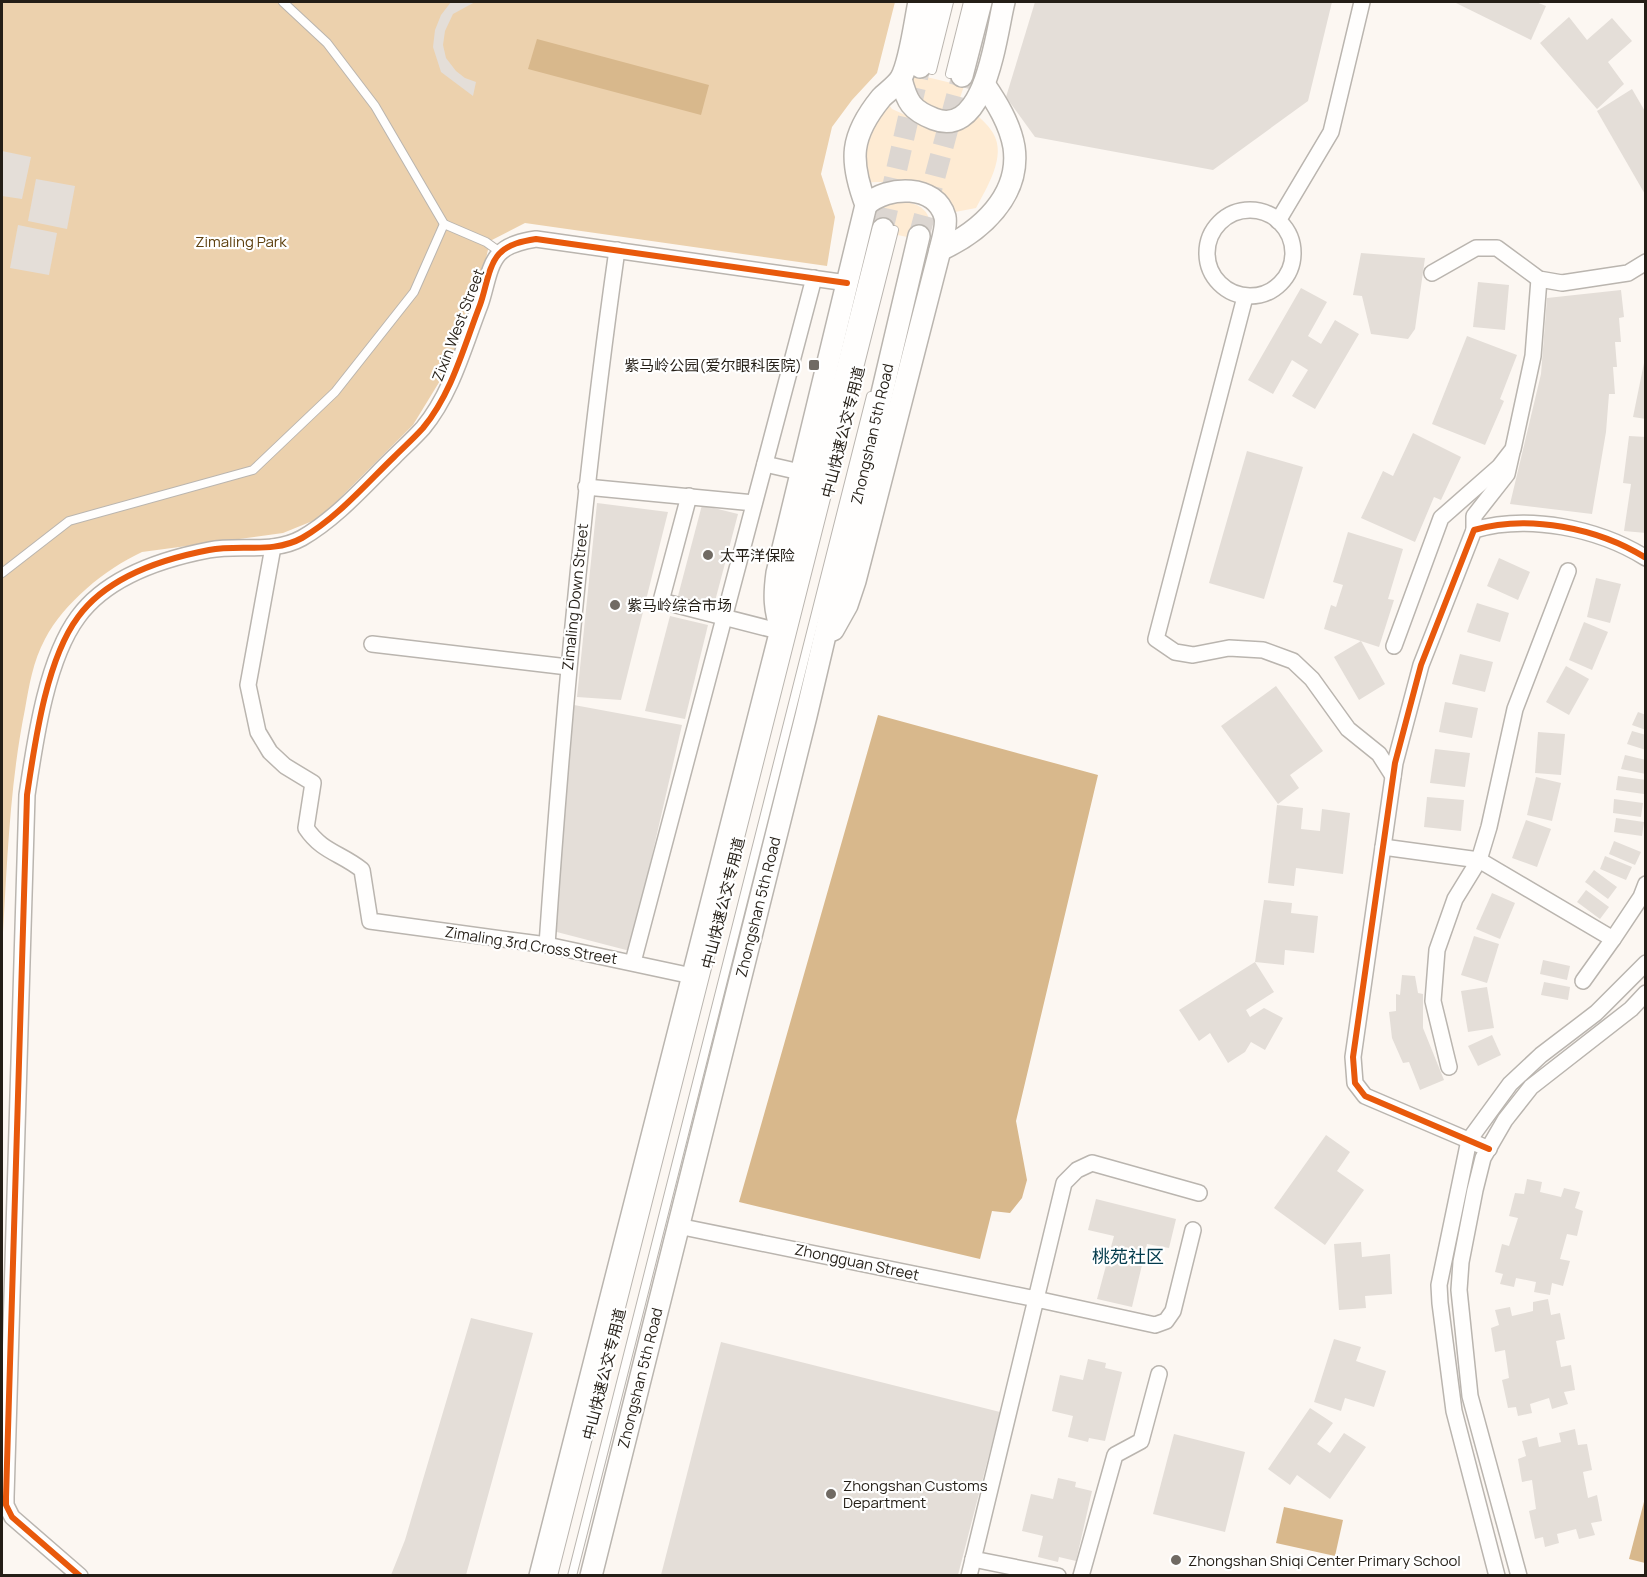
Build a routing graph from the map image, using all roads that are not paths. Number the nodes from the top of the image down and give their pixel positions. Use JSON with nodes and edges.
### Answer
{"nodes":[{"id":1,"x":284,"y":2,"type":"edge"},
{"id":2,"x":920,"y":2,"type":"edge"},
{"id":3,"x":937,"y":2,"type":"edge"},
{"id":4,"x":949,"y":2,"type":"edge"},
{"id":5,"x":968,"y":2,"type":"edge"},
{"id":6,"x":981,"y":2,"type":"edge"},
{"id":7,"x":1004,"y":2,"type":"edge"},
{"id":8,"x":1362,"y":2,"type":"edge"},
{"id":9,"x":926,"y":69,"type":"joint"},
{"id":10,"x":956,"y":75,"type":"joint"},
{"id":11,"x":901,"y":79,"type":"junction"},
{"id":12,"x":984,"y":84,"type":"junction"},
{"id":13,"x":866,"y":205,"type":"junction"},
{"id":14,"x":1278,"y":221,"type":"junction"},
{"id":15,"x":444,"y":224,"type":"junction"},
{"id":16,"x":889,"y":229,"type":"joint"},
{"id":17,"x":915,"y":235,"type":"joint"},
{"id":18,"x":617,"y":250,"type":"junction"},
{"id":19,"x":940,"y":250,"type":"junction"},
{"id":20,"x":500,"y":252,"type":"junction"},
{"id":21,"x":1646,"y":262,"type":"edge"},
{"id":22,"x":1432,"y":273,"type":"dead end"},
{"id":23,"x":814,"y":278,"type":"junction"},
{"id":24,"x":1539,"y":279,"type":"junction"},
{"id":25,"x":847,"y":283,"type":"junction"},
{"id":26,"x":1245,"y":297,"type":"junction"},
{"id":27,"x":880,"y":359,"type":"dead end"},
{"id":28,"x":874,"y":382,"type":"dead end"},
{"id":29,"x":1512,"y":449,"type":"junction"},
{"id":30,"x":765,"y":464,"type":"junction"},
{"id":31,"x":801,"y":472,"type":"junction"},
{"id":32,"x":586,"y":487,"type":"junction"},
{"id":33,"x":689,"y":496,"type":"junction"},
{"id":34,"x":754,"y":502,"type":"junction"},
{"id":35,"x":1474,"y":530,"type":"junction"},
{"id":36,"x":279,"y":546,"type":"junction"},
{"id":37,"x":1646,"y":558,"type":"edge"},
{"id":38,"x":1568,"y":571,"type":"dead end"},
{"id":39,"x":2,"y":573,"type":"edge"},
{"id":40,"x":782,"y":632,"type":"junction"},
{"id":41,"x":372,"y":644,"type":"dead end"},
{"id":42,"x":823,"y":644,"type":"junction"},
{"id":43,"x":1394,"y":646,"type":"dead end"},
{"id":44,"x":568,"y":667,"type":"junction"},
{"id":45,"x":1393,"y":776,"type":"junction"},
{"id":46,"x":1383,"y":847,"type":"junction"},
{"id":47,"x":1479,"y":860,"type":"junction"},
{"id":48,"x":1646,"y":884,"type":"edge"},
{"id":49,"x":1612,"y":939,"type":"junction"},
{"id":50,"x":546,"y":945,"type":"junction"},
{"id":51,"x":633,"y":962,"type":"junction"},
{"id":52,"x":1646,"y":963,"type":"edge"},
{"id":53,"x":692,"y":976,"type":"junction"},
{"id":54,"x":1583,"y":981,"type":"dead end"},
{"id":55,"x":1646,"y":993,"type":"edge"},
{"id":56,"x":1449,"y":1067,"type":"dead end"},
{"id":57,"x":1468,"y":1140,"type":"junction"},
{"id":58,"x":1489,"y":1149,"type":"junction"},
{"id":59,"x":1199,"y":1193,"type":"dead end"},
{"id":60,"x":678,"y":1226,"type":"junction"},
{"id":61,"x":1193,"y":1230,"type":"dead end"},
{"id":62,"x":1036,"y":1299,"type":"junction"},
{"id":63,"x":1159,"y":1374,"type":"dead end"},
{"id":64,"x":974,"y":1558,"type":"junction"},
{"id":65,"x":80,"y":1575,"type":"edge"},
{"id":66,"x":540,"y":1575,"type":"edge"},
{"id":67,"x":553,"y":1575,"type":"edge"},
{"id":68,"x":572,"y":1575,"type":"edge"},
{"id":69,"x":591,"y":1575,"type":"edge"},
{"id":70,"x":969,"y":1575,"type":"edge"},
{"id":71,"x":1058,"y":1575,"type":"edge"},
{"id":72,"x":1082,"y":1575,"type":"edge"},
{"id":73,"x":1497,"y":1575,"type":"edge"},
{"id":74,"x":1519,"y":1575,"type":"edge"}],
"edges":[{"from":1,"to":15,"type":"lane"},
{"from":2,"to":11,"type":"main road"},
{"from":3,"to":9,"type":"main road"},
{"from":4,"to":9,"type":"lane"},
{"from":5,"to":10,"type":"lane"},
{"from":6,"to":10,"type":"main road"},
{"from":7,"to":12,"type":"main road"},
{"from":8,"to":14,"type":"street"},
{"from":11,"to":12,"type":"main road"},
{"from":11,"to":13,"type":"main road"},
{"from":12,"to":19,"type":"main road"},
{"from":13,"to":19,"type":"main road"},
{"from":13,"to":25,"type":"main road"},
{"from":14,"to":26,"type":"street"},
{"from":14,"to":26,"type":"street"},
{"from":15,"to":20,"type":"lane"},
{"from":15,"to":39,"type":"lane"},
{"from":16,"to":40,"type":"main road"},
{"from":16,"to":67,"type":"lane","name":"中山快速公交专用道"},
{"from":17,"to":27,"type":"lane","name":"中山快速公交专用道"},
{"from":17,"to":42,"type":"main road","name":"Zhongshan 5th Road"},
{"from":18,"to":20,"type":"street"},
{"from":18,"to":23,"type":"street"},
{"from":18,"to":32,"type":"street","name":"Zimaling Down Street"},
{"from":19,"to":42,"type":"main road"},
{"from":20,"to":36,"type":"street","name":"Zixin West Street"},
{"from":21,"to":24,"type":"street"},
{"from":22,"to":24,"type":"street"},
{"from":23,"to":25,"type":"street"},
{"from":23,"to":30,"type":"street"},
{"from":24,"to":29,"type":"street"},
{"from":25,"to":31,"type":"main road"},
{"from":26,"to":45,"type":"street"},
{"from":28,"to":68,"type":"lane","name":"中山快速公交专用道"},
{"from":29,"to":35,"type":"street"},
{"from":29,"to":43,"type":"street"},
{"from":30,"to":31,"type":"street"},
{"from":30,"to":34,"type":"street"},
{"from":31,"to":40,"type":"main road"},
{"from":32,"to":33,"type":"street"},
{"from":32,"to":44,"type":"street","name":"Zimaling Down Street"},
{"from":33,"to":34,"type":"street"},
{"from":33,"to":40,"type":"street"},
{"from":34,"to":51,"type":"street"},
{"from":35,"to":37,"type":"street"},
{"from":35,"to":45,"type":"street"},
{"from":36,"to":50,"type":"street","name":"Zimaling 3rd Cross Street"},
{"from":36,"to":65,"type":"street"},
{"from":38,"to":47,"type":"street"},
{"from":40,"to":53,"type":"main road"},
{"from":41,"to":44,"type":"street"},
{"from":42,"to":60,"type":"main road","name":"Zhongshan 5th Road"},
{"from":44,"to":50,"type":"street","name":"Zimaling Down Street"},
{"from":45,"to":46,"type":"street"},
{"from":46,"to":47,"type":"street"},
{"from":46,"to":57,"type":"street"},
{"from":47,"to":49,"type":"street"},
{"from":47,"to":56,"type":"street"},
{"from":48,"to":49,"type":"street"},
{"from":49,"to":54,"type":"street"},
{"from":50,"to":51,"type":"street","name":"Zimaling 3rd Cross Street"},
{"from":51,"to":53,"type":"street","name":"Zimaling 3rd Cross Street"},
{"from":52,"to":57,"type":"street"},
{"from":53,"to":66,"type":"main road"},
{"from":55,"to":58,"type":"street"},
{"from":57,"to":58,"type":"street"},
{"from":57,"to":73,"type":"street"},
{"from":58,"to":74,"type":"street"},
{"from":59,"to":62,"type":"street"},
{"from":60,"to":62,"type":"street","name":"Zhongguan Street"},
{"from":60,"to":69,"type":"main road","name":"Zhongshan 5th Road"},
{"from":61,"to":62,"type":"street","name":"Zhongguan Street"},
{"from":62,"to":64,"type":"street"},
{"from":63,"to":72,"type":"street"},
{"from":64,"to":70,"type":"street"},
{"from":64,"to":71,"type":"street"}]}
